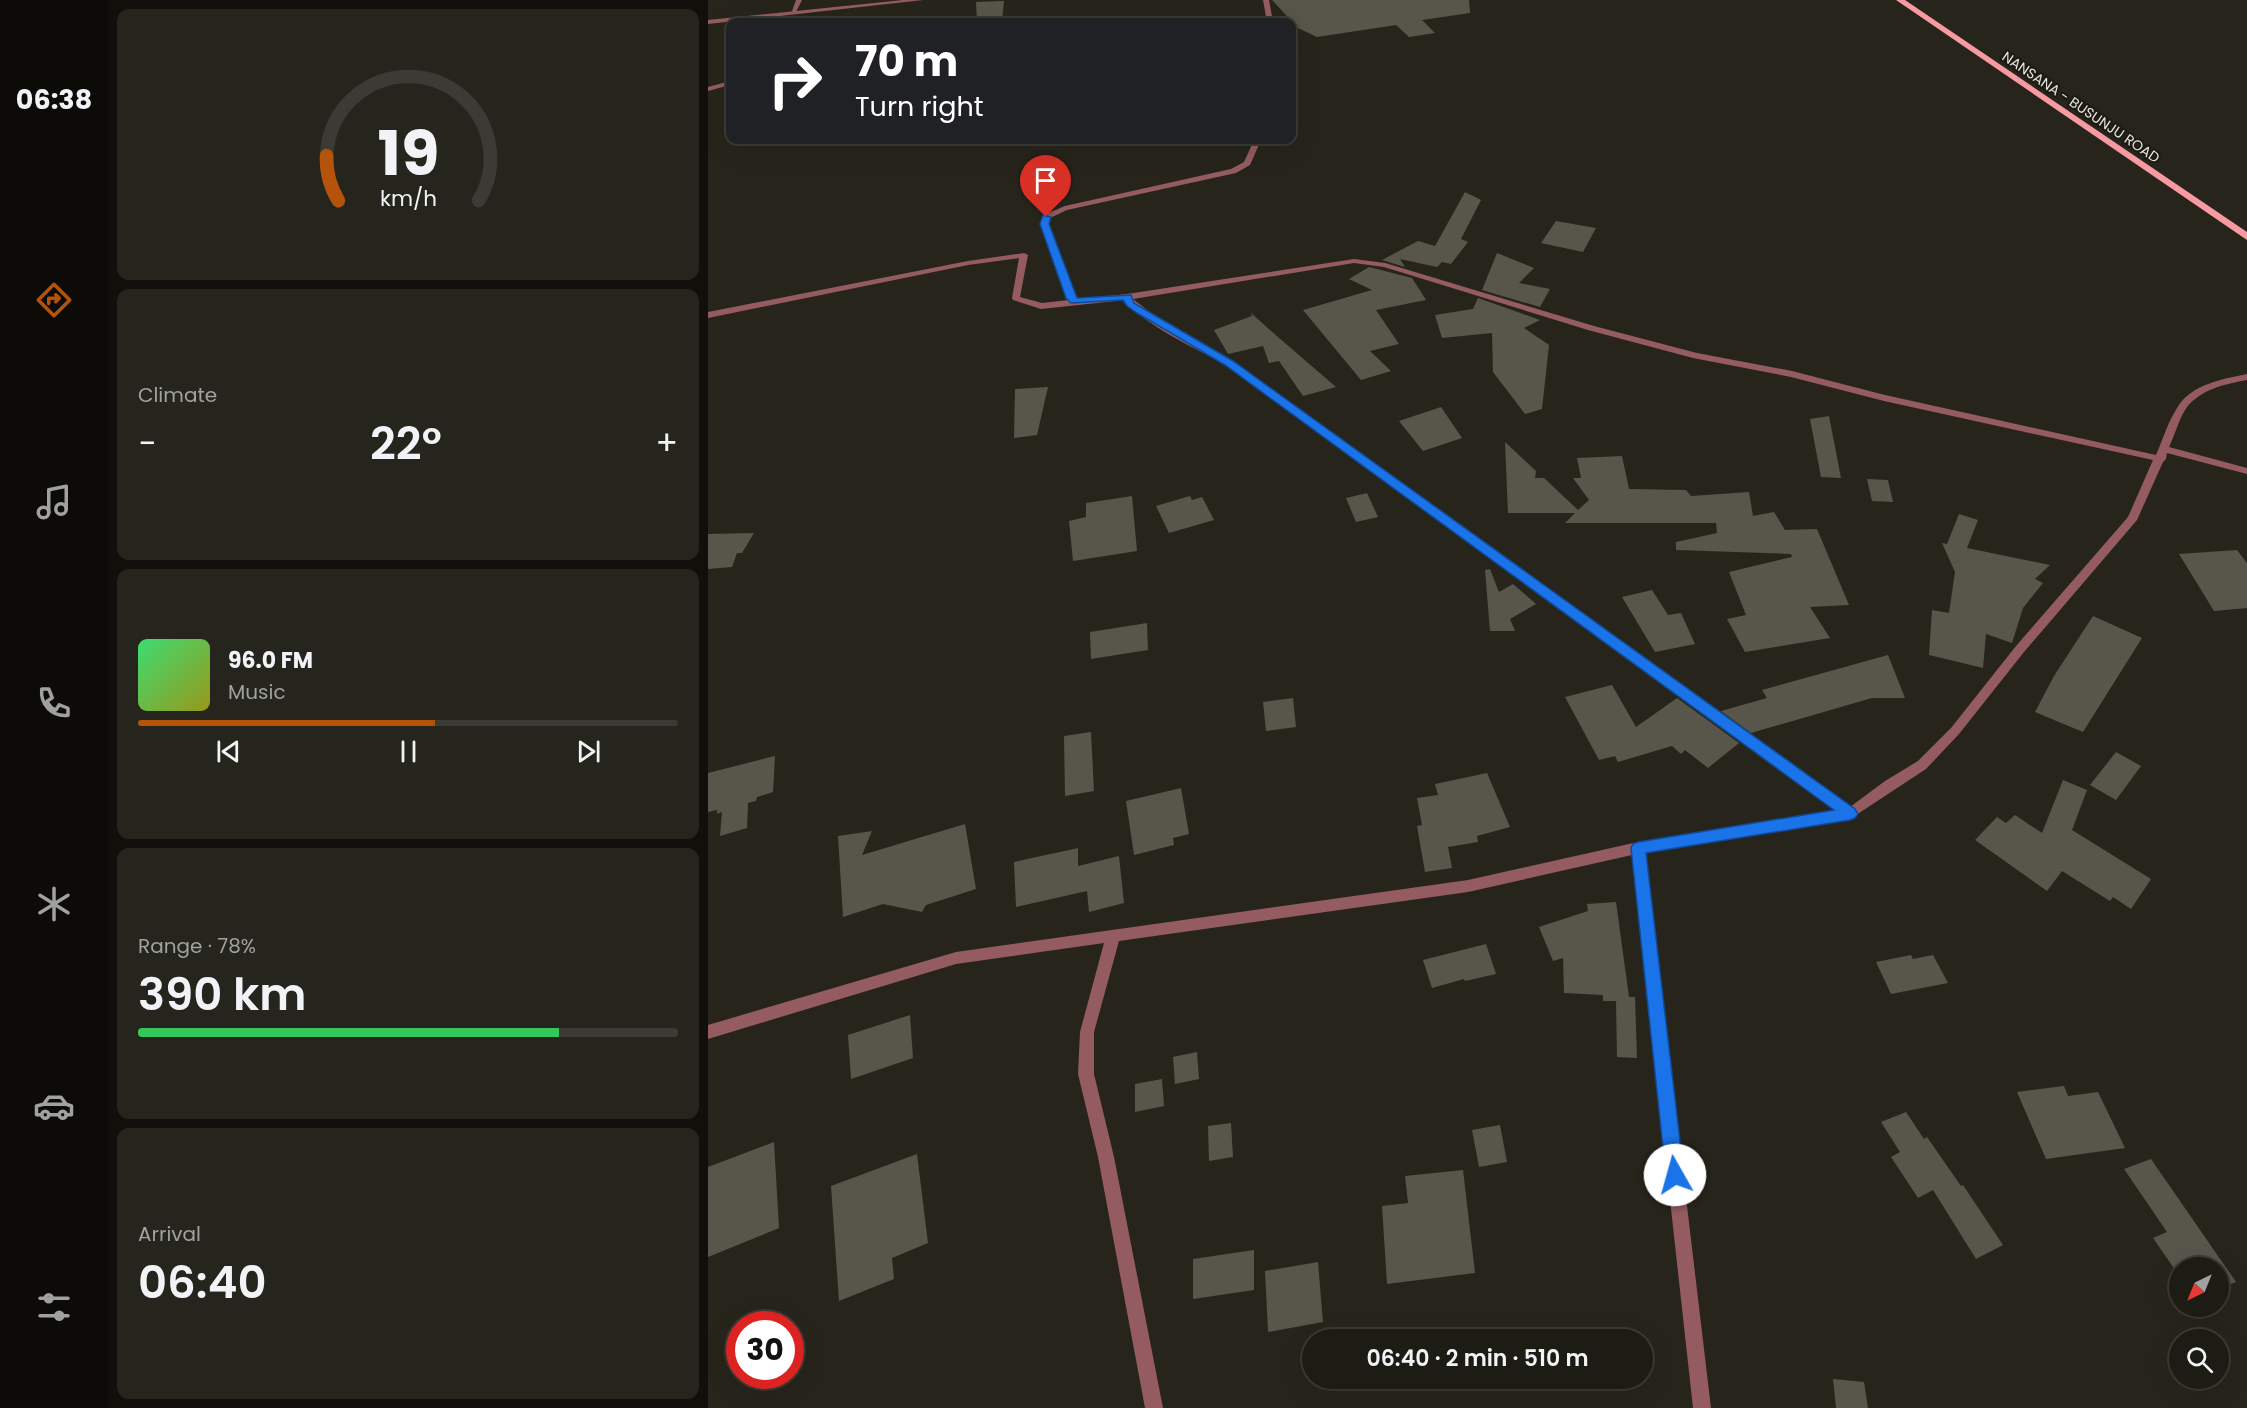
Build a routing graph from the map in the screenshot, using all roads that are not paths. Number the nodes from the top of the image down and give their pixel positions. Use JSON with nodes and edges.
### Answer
{"nodes":[{"id":1,"x":799,"y":0,"type":"edge"},
{"id":2,"x":920,"y":0,"type":"edge"},
{"id":3,"x":1266,"y":0,"type":"edge"},
{"id":4,"x":1900,"y":0,"type":"edge"},
{"id":5,"x":793,"y":13,"type":"junction"},
{"id":6,"x":776,"y":15,"type":"junction"},
{"id":7,"x":747,"y":18,"type":"edge"},
{"id":8,"x":774,"y":18,"type":"edge"},
{"id":9,"x":1269,"y":18,"type":"edge"},
{"id":10,"x":726,"y":20,"type":"edge"},
{"id":11,"x":708,"y":22,"type":"edge"},
{"id":12,"x":726,"y":84,"type":"edge"},
{"id":13,"x":708,"y":88,"type":"edge"},
{"id":14,"x":1255,"y":144,"type":"edge"},
{"id":15,"x":2247,"y":237,"type":"edge"},
{"id":16,"x":1127,"y":297,"type":"junction"},
{"id":17,"x":1078,"y":302,"type":"junction"},
{"id":18,"x":708,"y":315,"type":"edge"},
{"id":19,"x":2247,"y":377,"type":"edge"},
{"id":20,"x":2163,"y":454,"type":"junction"},
{"id":21,"x":2247,"y":471,"type":"edge"},
{"id":22,"x":1850,"y":814,"type":"junction"},
{"id":23,"x":1638,"y":848,"type":"junction"},
{"id":24,"x":1113,"y":936,"type":"junction"},
{"id":25,"x":708,"y":1032,"type":"edge"},
{"id":26,"x":1154,"y":1408,"type":"edge"},
{"id":27,"x":1702,"y":1408,"type":"edge"}],
"edges":[{"from":1,"to":5,"type":"street"},
{"from":2,"to":5,"type":"street"},
{"from":3,"to":9,"type":"street"},
{"from":4,"to":15,"type":"main road","name":"NANSANA - BUSUNJU ROAD"},
{"from":5,"to":6,"type":"street"},
{"from":6,"to":7,"type":"street"},
{"from":6,"to":8,"type":"street"},
{"from":10,"to":11,"type":"street"},
{"from":12,"to":13,"type":"street"},
{"from":14,"to":17,"type":"street"},
{"from":16,"to":17,"type":"street"},
{"from":16,"to":20,"type":"street"},
{"from":16,"to":22,"type":"street"},
{"from":17,"to":18,"type":"street"},
{"from":19,"to":20,"type":"street"},
{"from":20,"to":21,"type":"street"},
{"from":20,"to":22,"type":"street"},
{"from":22,"to":23,"type":"street"},
{"from":23,"to":24,"type":"street"},
{"from":23,"to":27,"type":"street"},
{"from":24,"to":25,"type":"street"},
{"from":24,"to":26,"type":"street"}]}
